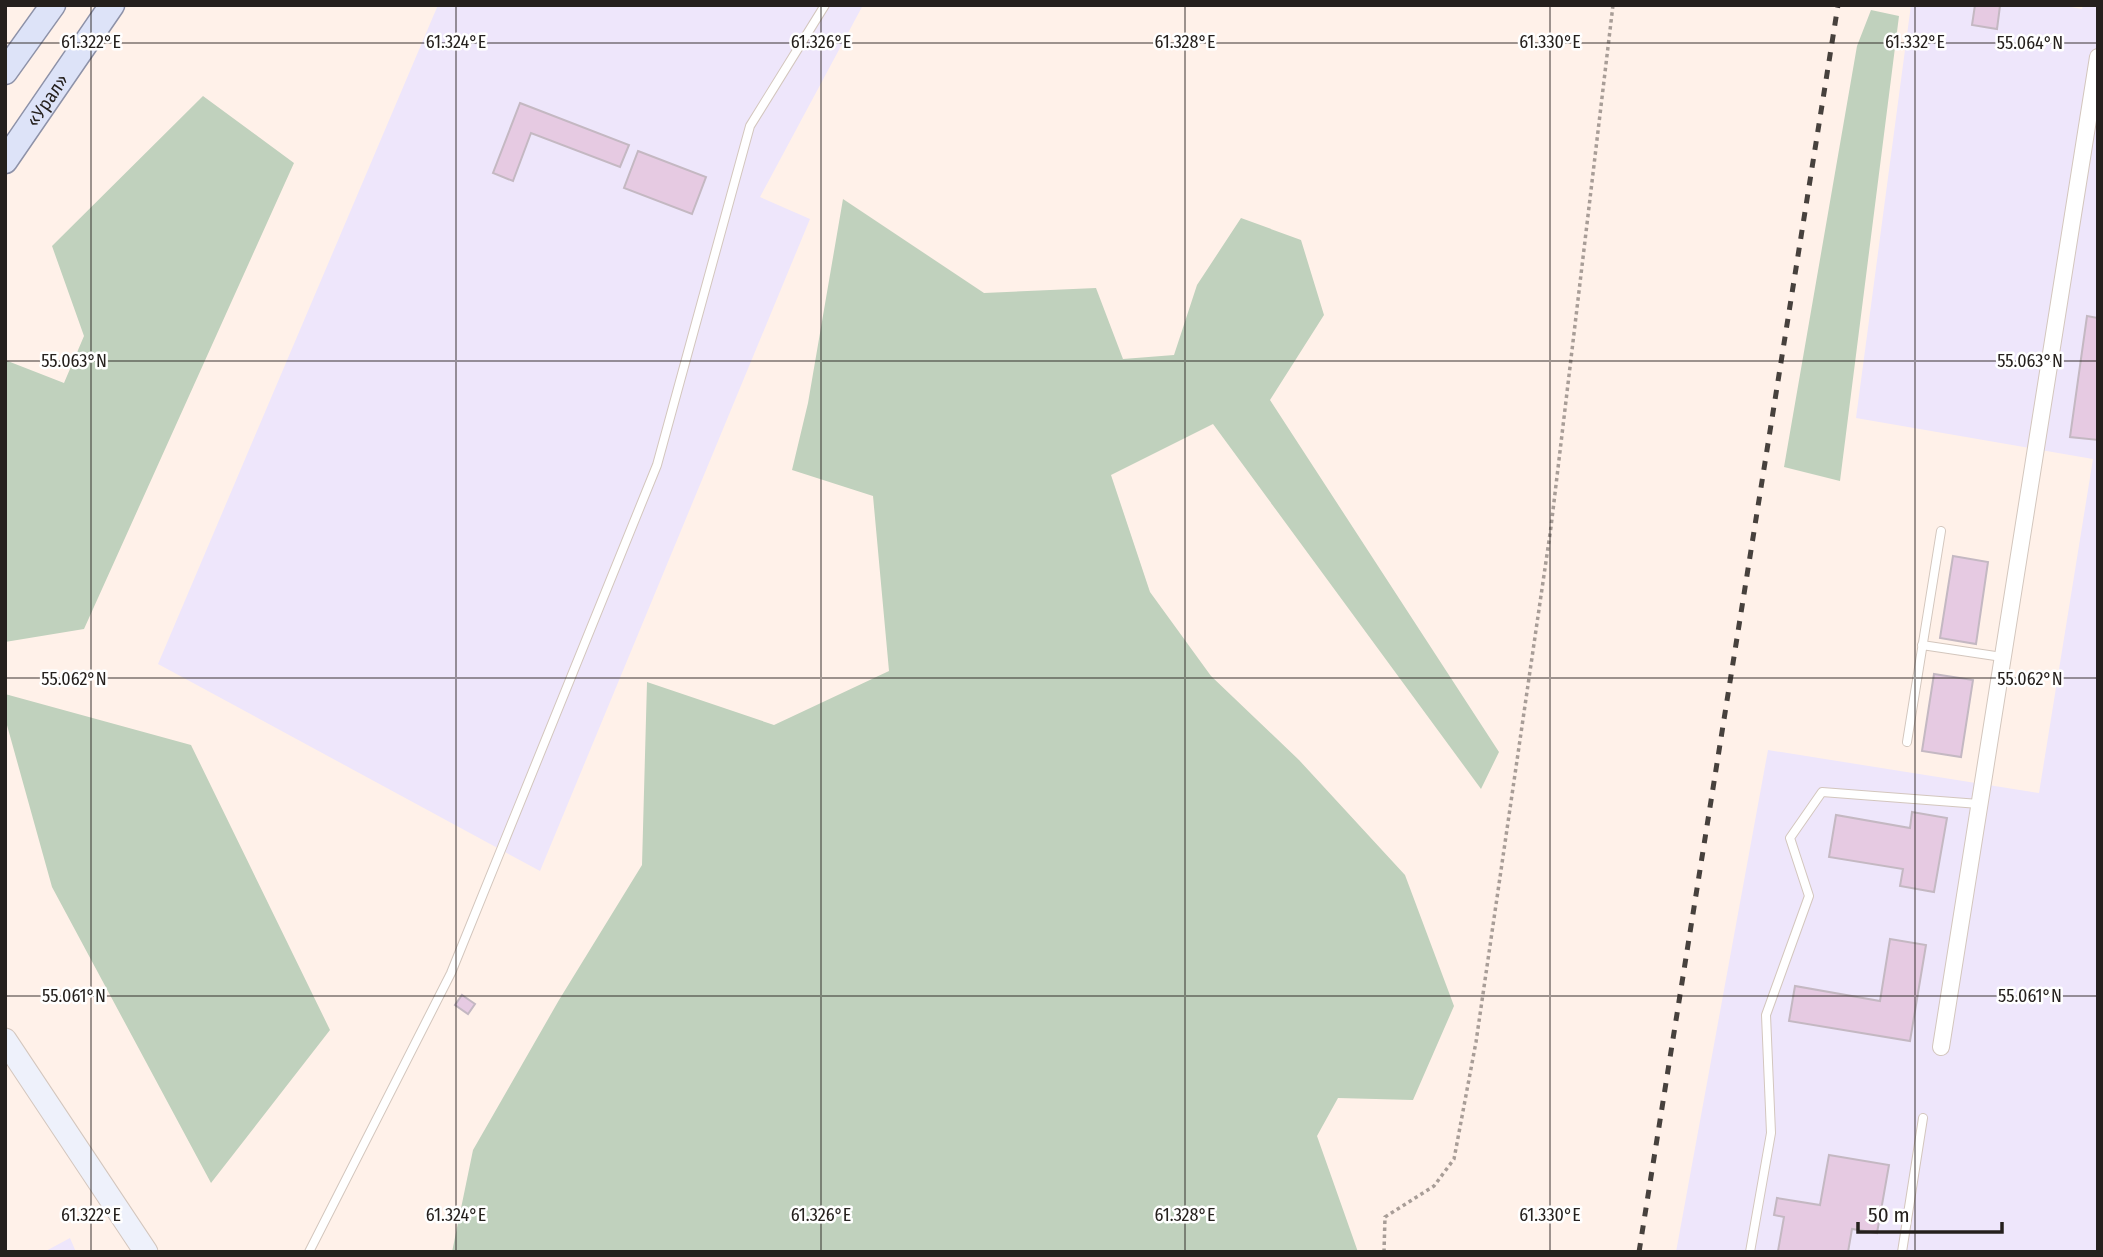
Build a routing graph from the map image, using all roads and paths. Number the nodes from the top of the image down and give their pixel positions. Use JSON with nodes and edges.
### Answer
{"nodes":[{"id":1,"x":53,"y":5,"type":"edge"},
{"id":2,"x":112,"y":5,"type":"edge"},
{"id":3,"x":825,"y":5,"type":"edge"},
{"id":4,"x":1613,"y":5,"type":"edge"},
{"id":5,"x":2098,"y":57,"type":"edge"},
{"id":6,"x":5,"y":72,"type":"edge"},
{"id":7,"x":5,"y":161,"type":"edge"},
{"id":8,"x":1941,"y":531,"type":"dead end"},
{"id":9,"x":1922,"y":645,"type":"junction"},
{"id":10,"x":2002,"y":657,"type":"junction"},
{"id":11,"x":1907,"y":742,"type":"dead end"},
{"id":12,"x":1979,"y":804,"type":"junction"},
{"id":13,"x":6,"y":1041,"type":"edge"},
{"id":14,"x":1941,"y":1047,"type":"dead end"},
{"id":15,"x":1923,"y":1118,"type":"dead end"},
{"id":16,"x":146,"y":1252,"type":"edge"},
{"id":17,"x":309,"y":1252,"type":"edge"},
{"id":18,"x":1384,"y":1252,"type":"edge"},
{"id":19,"x":1750,"y":1252,"type":"edge"},
{"id":20,"x":1902,"y":1252,"type":"edge"}],
"edges":[{"from":1,"to":6,"type":"main road"},
{"from":2,"to":7,"type":"main road","name":"«Урал»"},
{"from":3,"to":17,"type":"lane"},
{"from":4,"to":18,"type":"path"},
{"from":5,"to":10,"type":"street"},
{"from":8,"to":9,"type":"lane"},
{"from":9,"to":10,"type":"lane"},
{"from":9,"to":11,"type":"lane"},
{"from":10,"to":12,"type":"street"},
{"from":12,"to":14,"type":"street"},
{"from":12,"to":19,"type":"lane"},
{"from":13,"to":16,"type":"main road"},
{"from":15,"to":20,"type":"lane"}]}
